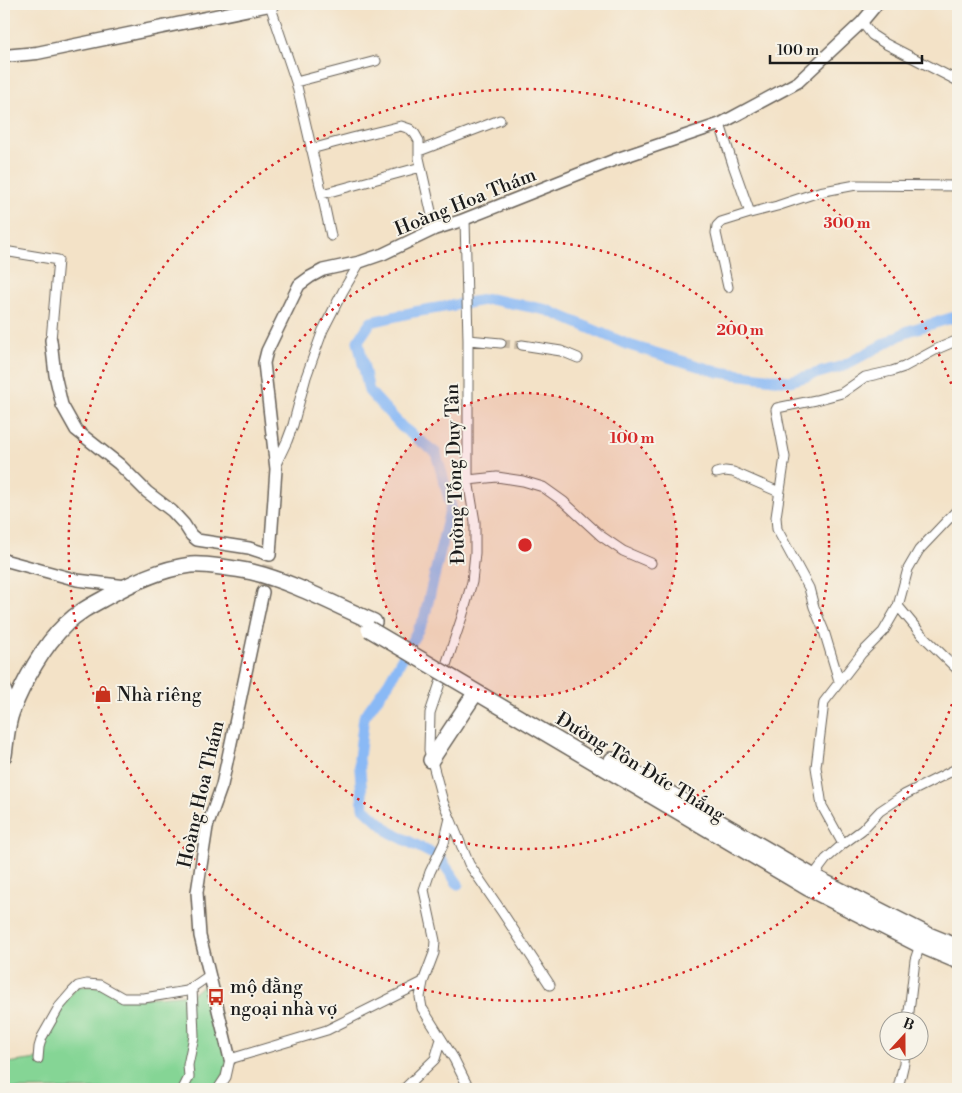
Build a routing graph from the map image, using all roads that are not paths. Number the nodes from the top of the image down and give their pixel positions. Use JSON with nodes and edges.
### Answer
{"nodes":[{"id":1,"x":877,"y":4,"type":"edge"},
{"id":2,"x":272,"y":5,"type":"edge"},
{"id":3,"x":862,"y":22,"type":"junction"},
{"id":4,"x":4,"y":56,"type":"edge"},
{"id":5,"x":376,"y":61,"type":"dead end"},
{"id":6,"x":958,"y":81,"type":"edge"},
{"id":7,"x":296,"y":82,"type":"junction"},
{"id":8,"x":500,"y":120,"type":"dead end"},
{"id":9,"x":720,"y":124,"type":"junction"},
{"id":10,"x":311,"y":149,"type":"junction"},
{"id":11,"x":419,"y":151,"type":"junction"},
{"id":12,"x":421,"y":168,"type":"junction"},
{"id":13,"x":958,"y":186,"type":"edge"},
{"id":14,"x":322,"y":194,"type":"junction"},
{"id":15,"x":750,"y":213,"type":"junction"},
{"id":16,"x":465,"y":219,"type":"junction"},
{"id":17,"x":435,"y":229,"type":"junction"},
{"id":18,"x":331,"y":236,"type":"dead end"},
{"id":19,"x":4,"y":251,"type":"edge"},
{"id":20,"x":360,"y":262,"type":"junction"},
{"id":21,"x":728,"y":287,"type":"dead end"},
{"id":22,"x":50,"y":340,"type":"joint"},
{"id":23,"x":468,"y":340,"type":"junction"},
{"id":24,"x":958,"y":340,"type":"edge"},
{"id":25,"x":501,"y":344,"type":"tunnel mouth"},
{"id":26,"x":522,"y":345,"type":"tunnel mouth"},
{"id":27,"x":578,"y":358,"type":"dead end"},
{"id":28,"x":276,"y":464,"type":"junction"},
{"id":29,"x":716,"y":473,"type":"dead end"},
{"id":30,"x":468,"y":480,"type":"junction"},
{"id":31,"x":779,"y":492,"type":"junction"},
{"id":32,"x":958,"y":509,"type":"edge"},
{"id":33,"x":4,"y":560,"type":"edge"},
{"id":34,"x":651,"y":563,"type":"dead end"},
{"id":35,"x":126,"y":586,"type":"junction"},
{"id":36,"x":263,"y":592,"type":"tunnel mouth"},
{"id":37,"x":898,"y":606,"type":"junction"},
{"id":38,"x":958,"y":670,"type":"edge"},
{"id":39,"x":456,"y":675,"type":"junction"},
{"id":40,"x":839,"y":682,"type":"junction"},
{"id":41,"x":4,"y":688,"type":"edge"},
{"id":42,"x":476,"y":692,"type":"junction"},
{"id":43,"x":12,"y":712,"type":"junction"},
{"id":44,"x":4,"y":755,"type":"edge"},
{"id":45,"x":431,"y":760,"type":"junction"},
{"id":46,"x":958,"y":768,"type":"edge"},
{"id":47,"x":450,"y":818,"type":"junction"},
{"id":48,"x":843,"y":844,"type":"junction"},
{"id":49,"x":814,"y":877,"type":"junction"},
{"id":50,"x":920,"y":945,"type":"junction"},
{"id":51,"x":958,"y":947,"type":"edge"},
{"id":52,"x":958,"y":961,"type":"edge"},
{"id":53,"x":210,"y":975,"type":"junction"},
{"id":54,"x":423,"y":982,"type":"junction"},
{"id":55,"x":550,"y":985,"type":"dead end"},
{"id":56,"x":192,"y":987,"type":"junction"},
{"id":57,"x":909,"y":1010,"type":"edge"},
{"id":58,"x":441,"y":1039,"type":"junction"},
{"id":59,"x":230,"y":1058,"type":"junction"},
{"id":60,"x":38,"y":1059,"type":"dead end"},
{"id":61,"x":904,"y":1060,"type":"edge"},
{"id":62,"x":900,"y":1084,"type":"dead end"},
{"id":63,"x":183,"y":1089,"type":"edge"},
{"id":64,"x":218,"y":1089,"type":"edge"},
{"id":65,"x":404,"y":1089,"type":"edge"},
{"id":66,"x":469,"y":1089,"type":"edge"}],
"edges":[{"from":1,"to":3,"type":"street","name":"Hoàng Hoa Thám"},
{"from":2,"to":4,"type":"main road"},
{"from":2,"to":7,"type":"street"},
{"from":3,"to":6,"type":"street"},
{"from":3,"to":9,"type":"street","name":"Hoàng Hoa Thám"},
{"from":5,"to":7,"type":"street"},
{"from":7,"to":10,"type":"street"},
{"from":8,"to":11,"type":"street"},
{"from":9,"to":15,"type":"street"},
{"from":9,"to":16,"type":"street","name":"Hoàng Hoa Thám"},
{"from":10,"to":11,"type":"street"},
{"from":10,"to":14,"type":"street"},
{"from":11,"to":12,"type":"street"},
{"from":12,"to":14,"type":"street"},
{"from":12,"to":17,"type":"street"},
{"from":13,"to":15,"type":"street"},
{"from":14,"to":18,"type":"street"},
{"from":15,"to":21,"type":"street"},
{"from":16,"to":17,"type":"street","name":"Hoàng Hoa Thám"},
{"from":16,"to":23,"type":"street","name":"Đường Tống Duy Tân"},
{"from":17,"to":20,"type":"street","name":"Hoàng Hoa Thám"},
{"from":19,"to":22,"type":"street"},
{"from":20,"to":28,"type":"street"},
{"from":20,"to":28,"type":"street","name":"Hoàng Hoa Thám"},
{"from":22,"to":28,"type":"street","name":"Hoàng Hoa Thám"},
{"from":23,"to":25,"type":"street"},
{"from":23,"to":30,"type":"street","name":"Đường Tống Duy Tân"},
{"from":24,"to":31,"type":"street"},
{"from":26,"to":27,"type":"street"},
{"from":29,"to":31,"type":"street"},
{"from":30,"to":34,"type":"street"},
{"from":30,"to":45,"type":"street","name":"Đường Tống Duy Tân"},
{"from":31,"to":40,"type":"street"},
{"from":32,"to":37,"type":"street"},
{"from":33,"to":35,"type":"street"},
{"from":35,"to":39,"type":"highway","name":"Đường Tôn Đức Thắng","bridge":true},
{"from":35,"to":43,"type":"highway","name":"Đường Tôn Đức Thắng"},
{"from":36,"to":53,"type":"street","name":"Hoàng Hoa Thám"},
{"from":37,"to":38,"type":"street"},
{"from":37,"to":40,"type":"street"},
{"from":39,"to":42,"type":"highway","name":"Đường Tôn Đức Thắng"},
{"from":39,"to":49,"type":"highway","name":"Đường Tôn Đức Thắng"},
{"from":40,"to":48,"type":"street"},
{"from":41,"to":43,"type":"main road"},
{"from":42,"to":45,"type":"highway"},
{"from":42,"to":50,"type":"highway","name":"Đường Tôn Đức Thắng"},
{"from":43,"to":44,"type":"highway","name":"Đường Tôn Đức Thắng"},
{"from":45,"to":47,"type":"street","name":"Đường Tống Duy Tân"},
{"from":46,"to":48,"type":"street"},
{"from":47,"to":54,"type":"street"},
{"from":47,"to":55,"type":"street","name":"Đường Tống Duy Tân"},
{"from":48,"to":49,"type":"street"},
{"from":49,"to":51,"type":"highway","name":"Đường Tôn Đức Thắng"},
{"from":50,"to":52,"type":"highway","name":"Đường Tôn Đức Thắng"},
{"from":50,"to":57,"type":"street"},
{"from":53,"to":56,"type":"street"},
{"from":53,"to":59,"type":"street","name":"Hoàng Hoa Thám"},
{"from":54,"to":58,"type":"street"},
{"from":54,"to":59,"type":"street"},
{"from":56,"to":60,"type":"street"},
{"from":56,"to":63,"type":"street"},
{"from":58,"to":65,"type":"street"},
{"from":58,"to":66,"type":"street"},
{"from":59,"to":64,"type":"street"},
{"from":61,"to":62,"type":"street"}]}
